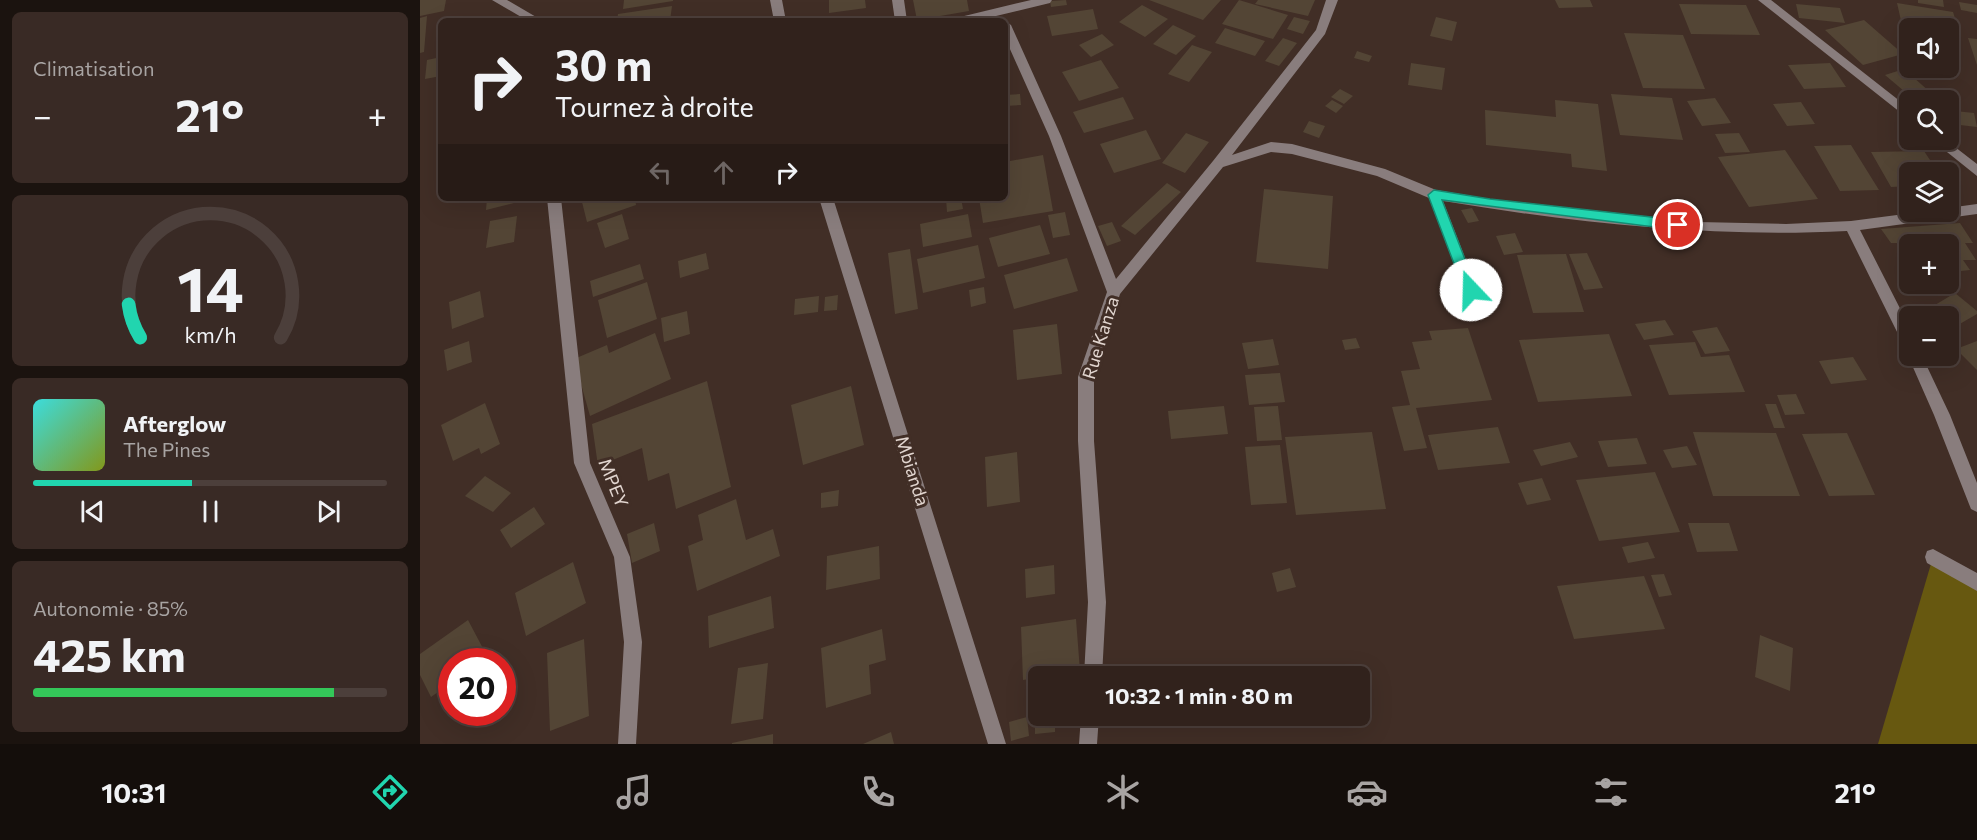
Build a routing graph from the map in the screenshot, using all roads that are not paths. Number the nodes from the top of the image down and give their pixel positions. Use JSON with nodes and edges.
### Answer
{"nodes":[{"id":1,"x":498,"y":0,"type":"edge"},
{"id":2,"x":776,"y":0,"type":"edge"},
{"id":3,"x":898,"y":0,"type":"edge"},
{"id":4,"x":1046,"y":0,"type":"edge"},
{"id":5,"x":1332,"y":0,"type":"edge"},
{"id":6,"x":1764,"y":0,"type":"edge"},
{"id":7,"x":531,"y":18,"type":"edge"},
{"id":8,"x":779,"y":18,"type":"edge"},
{"id":9,"x":901,"y":18,"type":"edge"},
{"id":10,"x":1007,"y":18,"type":"edge"},
{"id":11,"x":1008,"y":31,"type":"edge"},
{"id":12,"x":1899,"y":107,"type":"edge"},
{"id":13,"x":1951,"y":150,"type":"edge"},
{"id":14,"x":1218,"y":164,"type":"junction"},
{"id":15,"x":1977,"y":171,"type":"edge"},
{"id":16,"x":1434,"y":195,"type":"junction"},
{"id":17,"x":554,"y":201,"type":"edge"},
{"id":18,"x":827,"y":201,"type":"edge"},
{"id":19,"x":1977,"y":209,"type":"edge"},
{"id":20,"x":1851,"y":226,"type":"junction"},
{"id":21,"x":1114,"y":292,"type":"junction"},
{"id":22,"x":1478,"y":309,"type":"dead end"},
{"id":23,"x":1899,"y":323,"type":"edge"},
{"id":24,"x":1919,"y":366,"type":"edge"},
{"id":25,"x":1977,"y":504,"type":"edge"},
{"id":26,"x":1933,"y":557,"type":"dead end"},
{"id":27,"x":1977,"y":583,"type":"edge"},
{"id":28,"x":1094,"y":666,"type":"edge"},
{"id":29,"x":1090,"y":726,"type":"edge"},
{"id":30,"x":627,"y":744,"type":"edge"},
{"id":31,"x":997,"y":744,"type":"edge"},
{"id":32,"x":1089,"y":744,"type":"edge"}],
"edges":[{"from":1,"to":7,"type":"street"},
{"from":2,"to":8,"type":"street"},
{"from":3,"to":9,"type":"street"},
{"from":4,"to":10,"type":"street"},
{"from":5,"to":14,"type":"street","name":"Rue Kanza"},
{"from":6,"to":12,"type":"street"},
{"from":11,"to":21,"type":"street"},
{"from":13,"to":15,"type":"street"},
{"from":14,"to":16,"type":"street"},
{"from":14,"to":21,"type":"street","name":"Rue Kanza"},
{"from":16,"to":20,"type":"street"},
{"from":16,"to":22,"type":"street"},
{"from":17,"to":30,"type":"street","name":"MPEY"},
{"from":18,"to":31,"type":"street","name":"Mbianda"},
{"from":19,"to":20,"type":"street"},
{"from":20,"to":23,"type":"street"},
{"from":21,"to":28,"type":"street","name":"Rue Kanza"},
{"from":24,"to":25,"type":"street"},
{"from":26,"to":27,"type":"street"},
{"from":29,"to":32,"type":"street"}]}
